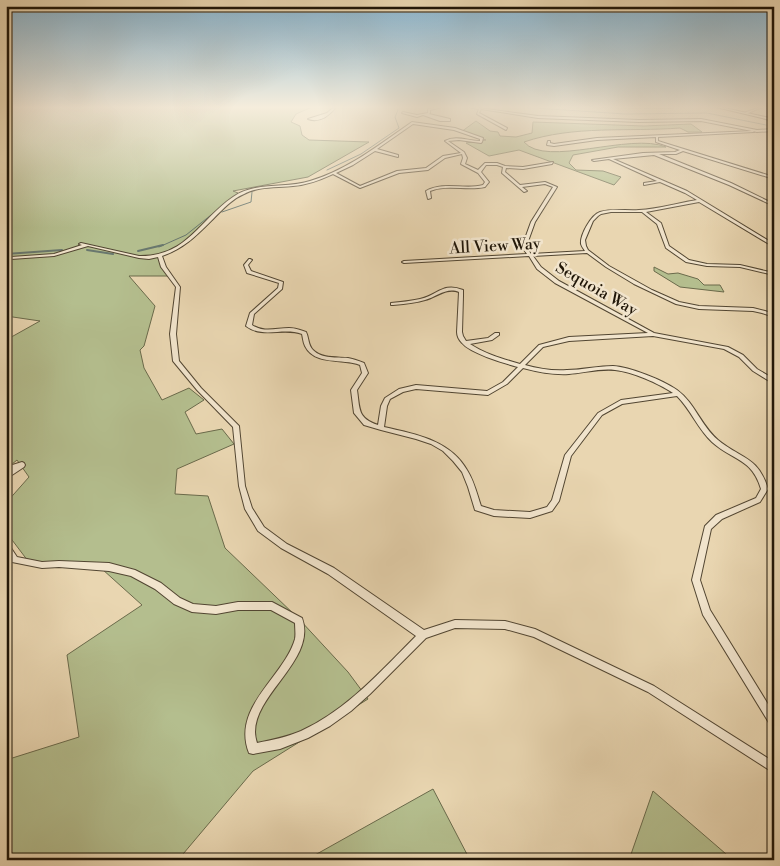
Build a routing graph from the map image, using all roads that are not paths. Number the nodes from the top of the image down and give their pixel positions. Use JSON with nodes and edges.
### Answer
{"nodes":[{"id":1,"x":380,"y":147,"type":"edge"},
{"id":2,"x":454,"y":147,"type":"edge"},
{"id":3,"x":678,"y":147,"type":"edge"},
{"id":4,"x":684,"y":149,"type":"junction"},
{"id":5,"x":376,"y":150,"type":"junction"},
{"id":6,"x":463,"y":154,"type":"junction"},
{"id":7,"x":655,"y":154,"type":"junction"},
{"id":8,"x":397,"y":156,"type":"dead end"},
{"id":9,"x":609,"y":158,"type":"junction"},
{"id":10,"x":594,"y":160,"type":"dead end"},
{"id":11,"x":552,"y":163,"type":"dead end"},
{"id":12,"x":505,"y":167,"type":"junction"},
{"id":13,"x":479,"y":172,"type":"junction"},
{"id":14,"x":333,"y":173,"type":"junction"},
{"id":15,"x":774,"y":178,"type":"edge"},
{"id":16,"x":660,"y":180,"type":"junction"},
{"id":17,"x":645,"y":184,"type":"dead end"},
{"id":18,"x":519,"y":186,"type":"junction"},
{"id":19,"x":524,"y":191,"type":"dead end"},
{"id":20,"x":429,"y":198,"type":"dead end"},
{"id":21,"x":698,"y":201,"type":"junction"},
{"id":22,"x":774,"y":204,"type":"edge"},
{"id":23,"x":643,"y":211,"type":"junction"},
{"id":24,"x":774,"y":246,"type":"edge"},
{"id":25,"x":588,"y":252,"type":"junction"},
{"id":26,"x":160,"y":256,"type":"junction"},
{"id":27,"x":530,"y":256,"type":"junction"},
{"id":28,"x":11,"y":258,"type":"dead end"},
{"id":29,"x":250,"y":260,"type":"dead end"},
{"id":30,"x":404,"y":262,"type":"dead end"},
{"id":31,"x":774,"y":274,"type":"edge"},
{"id":32,"x":393,"y":304,"type":"dead end"},
{"id":33,"x":774,"y":316,"type":"edge"},
{"id":34,"x":497,"y":334,"type":"dead end"},
{"id":35,"x":653,"y":334,"type":"junction"},
{"id":36,"x":464,"y":343,"type":"junction"},
{"id":37,"x":521,"y":365,"type":"junction"},
{"id":38,"x":774,"y":382,"type":"edge"},
{"id":39,"x":678,"y":394,"type":"junction"},
{"id":40,"x":380,"y":428,"type":"junction"},
{"id":41,"x":6,"y":470,"type":"edge"},
{"id":42,"x":6,"y":476,"type":"edge"},
{"id":43,"x":6,"y":547,"type":"edge"},
{"id":44,"x":423,"y":635,"type":"junction"},
{"id":45,"x":774,"y":723,"type":"edge"},
{"id":46,"x":774,"y":768,"type":"edge"}],
"edges":[{"from":1,"to":5,"type":"street"},
{"from":2,"to":6,"type":"street"},
{"from":3,"to":4,"type":"street"},
{"from":4,"to":7,"type":"street"},
{"from":4,"to":15,"type":"street"},
{"from":5,"to":8,"type":"street"},
{"from":5,"to":14,"type":"street"},
{"from":6,"to":13,"type":"street"},
{"from":6,"to":14,"type":"street"},
{"from":7,"to":9,"type":"street"},
{"from":7,"to":22,"type":"street"},
{"from":9,"to":10,"type":"street"},
{"from":9,"to":16,"type":"street"},
{"from":11,"to":12,"type":"street"},
{"from":12,"to":13,"type":"street"},
{"from":12,"to":18,"type":"street"},
{"from":13,"to":20,"type":"street"},
{"from":14,"to":26,"type":"street"},
{"from":16,"to":17,"type":"street"},
{"from":16,"to":21,"type":"street"},
{"from":18,"to":19,"type":"street"},
{"from":18,"to":27,"type":"street","name":"Sequoia Way"},
{"from":21,"to":23,"type":"street"},
{"from":21,"to":24,"type":"street"},
{"from":23,"to":25,"type":"street"},
{"from":23,"to":31,"type":"street"},
{"from":25,"to":27,"type":"street","name":"All View Way"},
{"from":25,"to":33,"type":"street"},
{"from":26,"to":28,"type":"street"},
{"from":26,"to":44,"type":"street"},
{"from":27,"to":30,"type":"street","name":"All View Way"},
{"from":27,"to":35,"type":"street","name":"Sequoia Way"},
{"from":29,"to":40,"type":"street"},
{"from":32,"to":36,"type":"street"},
{"from":34,"to":36,"type":"street"},
{"from":35,"to":37,"type":"street"},
{"from":35,"to":38,"type":"street"},
{"from":36,"to":37,"type":"street"},
{"from":37,"to":39,"type":"street"},
{"from":37,"to":40,"type":"street"},
{"from":39,"to":40,"type":"street"},
{"from":39,"to":45,"type":"street"},
{"from":41,"to":42,"type":"street"},
{"from":43,"to":44,"type":"street"},
{"from":44,"to":46,"type":"street"}]}
